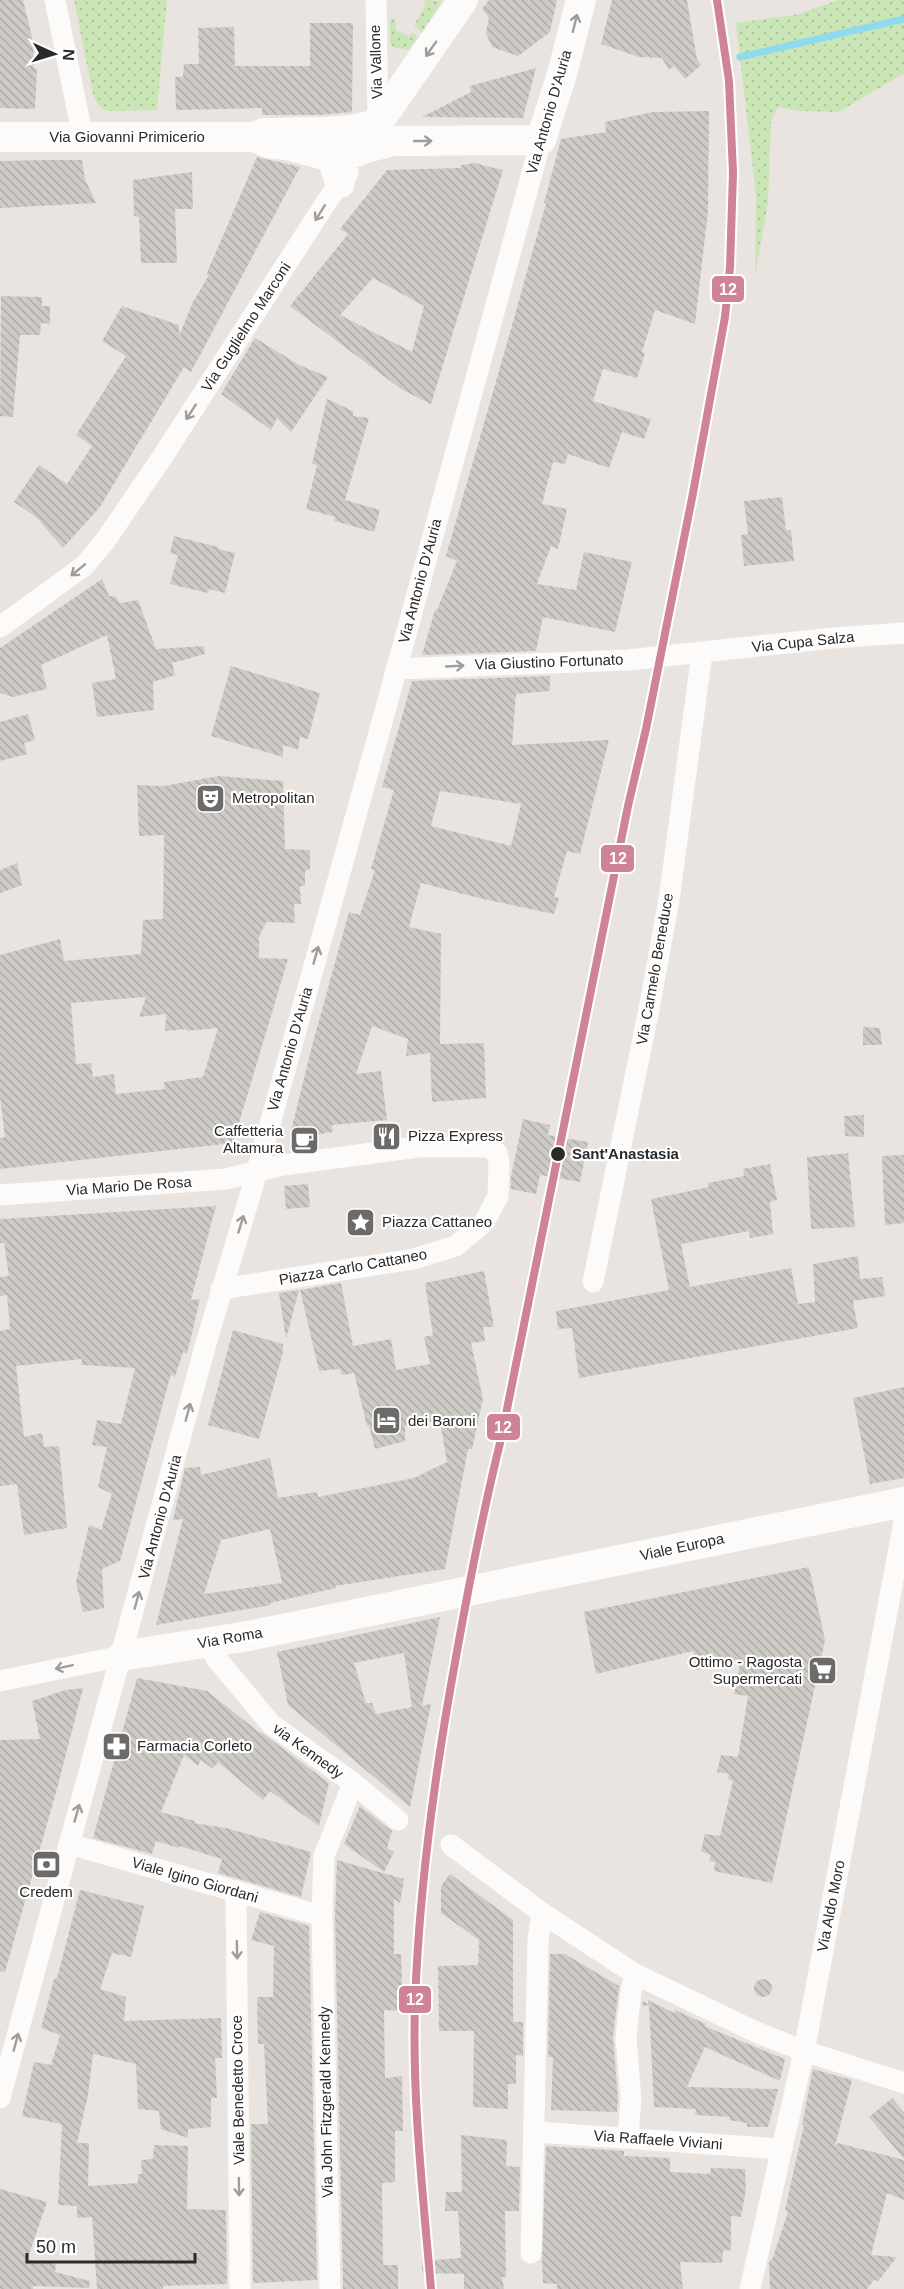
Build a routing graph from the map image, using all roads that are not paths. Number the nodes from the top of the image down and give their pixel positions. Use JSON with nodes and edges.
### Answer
{"nodes":[{"id":1,"x":55,"y":0,"type":"edge"},
{"id":2,"x":376,"y":0,"type":"edge"},
{"id":3,"x":463,"y":0,"type":"edge"},
{"id":4,"x":581,"y":0,"type":"edge"},
{"id":5,"x":254,"y":136,"type":"junction"},
{"id":6,"x":372,"y":136,"type":"junction"},
{"id":7,"x":0,"y":137,"type":"edge"},
{"id":8,"x":83,"y":138,"type":"junction"},
{"id":9,"x":541,"y":140,"type":"junction"},
{"id":10,"x":336,"y":170,"type":"junction"},
{"id":11,"x":0,"y":627,"type":"edge"},
{"id":12,"x":904,"y":633,"type":"edge"},
{"id":13,"x":702,"y":653,"type":"junction"},
{"id":14,"x":396,"y":669,"type":"junction"},
{"id":15,"x":257,"y":1170,"type":"junction"},
{"id":16,"x":0,"y":1195,"type":"edge"},
{"id":17,"x":593,"y":1282,"type":"dead end"},
{"id":18,"x":220,"y":1289,"type":"junction"},
{"id":19,"x":904,"y":1502,"type":"edge"},
{"id":20,"x":904,"y":1522,"type":"edge"},
{"id":21,"x":459,"y":1592,"type":"joint"},
{"id":22,"x":210,"y":1642,"type":"junction"},
{"id":23,"x":122,"y":1656,"type":"junction"},
{"id":24,"x":0,"y":1681,"type":"edge"},
{"id":25,"x":353,"y":1783,"type":"junction"},
{"id":26,"x":398,"y":1820,"type":"dead end"},
{"id":27,"x":69,"y":1844,"type":"junction"},
{"id":28,"x":451,"y":1845,"type":"dead end"},
{"id":29,"x":236,"y":1891,"type":"junction"},
{"id":30,"x":542,"y":1913,"type":"junction"},
{"id":31,"x":322,"y":1916,"type":"junction"},
{"id":32,"x":635,"y":1974,"type":"junction"},
{"id":33,"x":804,"y":2050,"type":"junction"},
{"id":34,"x":904,"y":2084,"type":"edge"},
{"id":35,"x":0,"y":2098,"type":"edge"},
{"id":36,"x":535,"y":2132,"type":"junction"},
{"id":37,"x":628,"y":2137,"type":"junction"},
{"id":38,"x":781,"y":2149,"type":"junction"},
{"id":39,"x":531,"y":2253,"type":"dead end"},
{"id":40,"x":240,"y":2289,"type":"edge"},
{"id":41,"x":330,"y":2289,"type":"edge"},
{"id":42,"x":750,"y":2289,"type":"edge"}],
"edges":[{"from":1,"to":8,"type":"street"},
{"from":2,"to":6,"type":"street","name":"Via Vallone"},
{"from":3,"to":6,"type":"street","one_way":true},
{"from":9,"to":4,"type":"street","name":"Via Antonio D'Auria","one_way":true},
{"from":5,"to":6,"type":"street","name":"Via Giovanni Primicerio"},
{"from":5,"to":8,"type":"street","name":"Via Giovanni Primicerio"},
{"from":5,"to":10,"type":"street","name":"Via Giovanni Primicerio"},
{"from":6,"to":9,"type":"street","name":"Via Giovanni Primicerio","one_way":true},
{"from":6,"to":10,"type":"street","name":"Via Giovanni Primicerio"},
{"from":7,"to":8,"type":"street","name":"Via Giovanni Primicerio"},
{"from":9,"to":14,"type":"street","name":"Via Antonio D'Auria"},
{"from":10,"to":11,"type":"street","name":"Via Guglielmo Marconi","one_way":true},
{"from":12,"to":13,"type":"street","name":"Via Cupa Salza"},
{"from":14,"to":13,"type":"street","name":"Via Giustino Fortunato","one_way":true},
{"from":13,"to":17,"type":"street","name":"Via Carmelo Beneduce"},
{"from":15,"to":14,"type":"street","name":"Via Antonio D'Auria","one_way":true},
{"from":15,"to":16,"type":"street","name":"Via Mario De Rosa"},
{"from":18,"to":15,"type":"street","name":"Via Antonio D'Auria","one_way":true},
{"from":15,"to":18,"type":"street","name":"Piazza Carlo Cattaneo"},
{"from":23,"to":18,"type":"street","name":"Via Antonio D'Auria","one_way":true},
{"from":19,"to":21,"type":"street","name":"Viale Europa"},
{"from":20,"to":33,"type":"street","name":"Via Aldo Moro"},
{"from":21,"to":22,"type":"street","name":"Via Roma"},
{"from":22,"to":23,"type":"street","name":"Via Roma"},
{"from":22,"to":25,"type":"street","name":"via Kennedy"},
{"from":23,"to":24,"type":"street","name":"Via Roma","one_way":true},
{"from":27,"to":23,"type":"street","name":"Via Antonio D'Auria","one_way":true},
{"from":25,"to":26,"type":"street","name":"via Kennedy"},
{"from":25,"to":31,"type":"street","name":"Via John Fitzgerald Kennedy"},
{"from":27,"to":29,"type":"street","name":"Viale Igino Giordani"},
{"from":35,"to":27,"type":"street","name":"Via Antonio D'Auria","one_way":true},
{"from":28,"to":30,"type":"street"},
{"from":29,"to":31,"type":"street","name":"Viale Igino Giordani"},
{"from":29,"to":40,"type":"street","name":"Viale Benedetto Croce","one_way":true},
{"from":30,"to":32,"type":"street"},
{"from":30,"to":36,"type":"street"},
{"from":31,"to":41,"type":"street","name":"Via John Fitzgerald Kennedy"},
{"from":32,"to":33,"type":"street"},
{"from":32,"to":37,"type":"street"},
{"from":33,"to":34,"type":"street"},
{"from":33,"to":38,"type":"street","name":"Via Aldo Moro"},
{"from":36,"to":37,"type":"street","name":"Via Raffaele Viviani"},
{"from":36,"to":39,"type":"street"},
{"from":37,"to":38,"type":"street","name":"Via Raffaele Viviani"},
{"from":38,"to":42,"type":"street","name":"Via Aldo Moro"}]}
